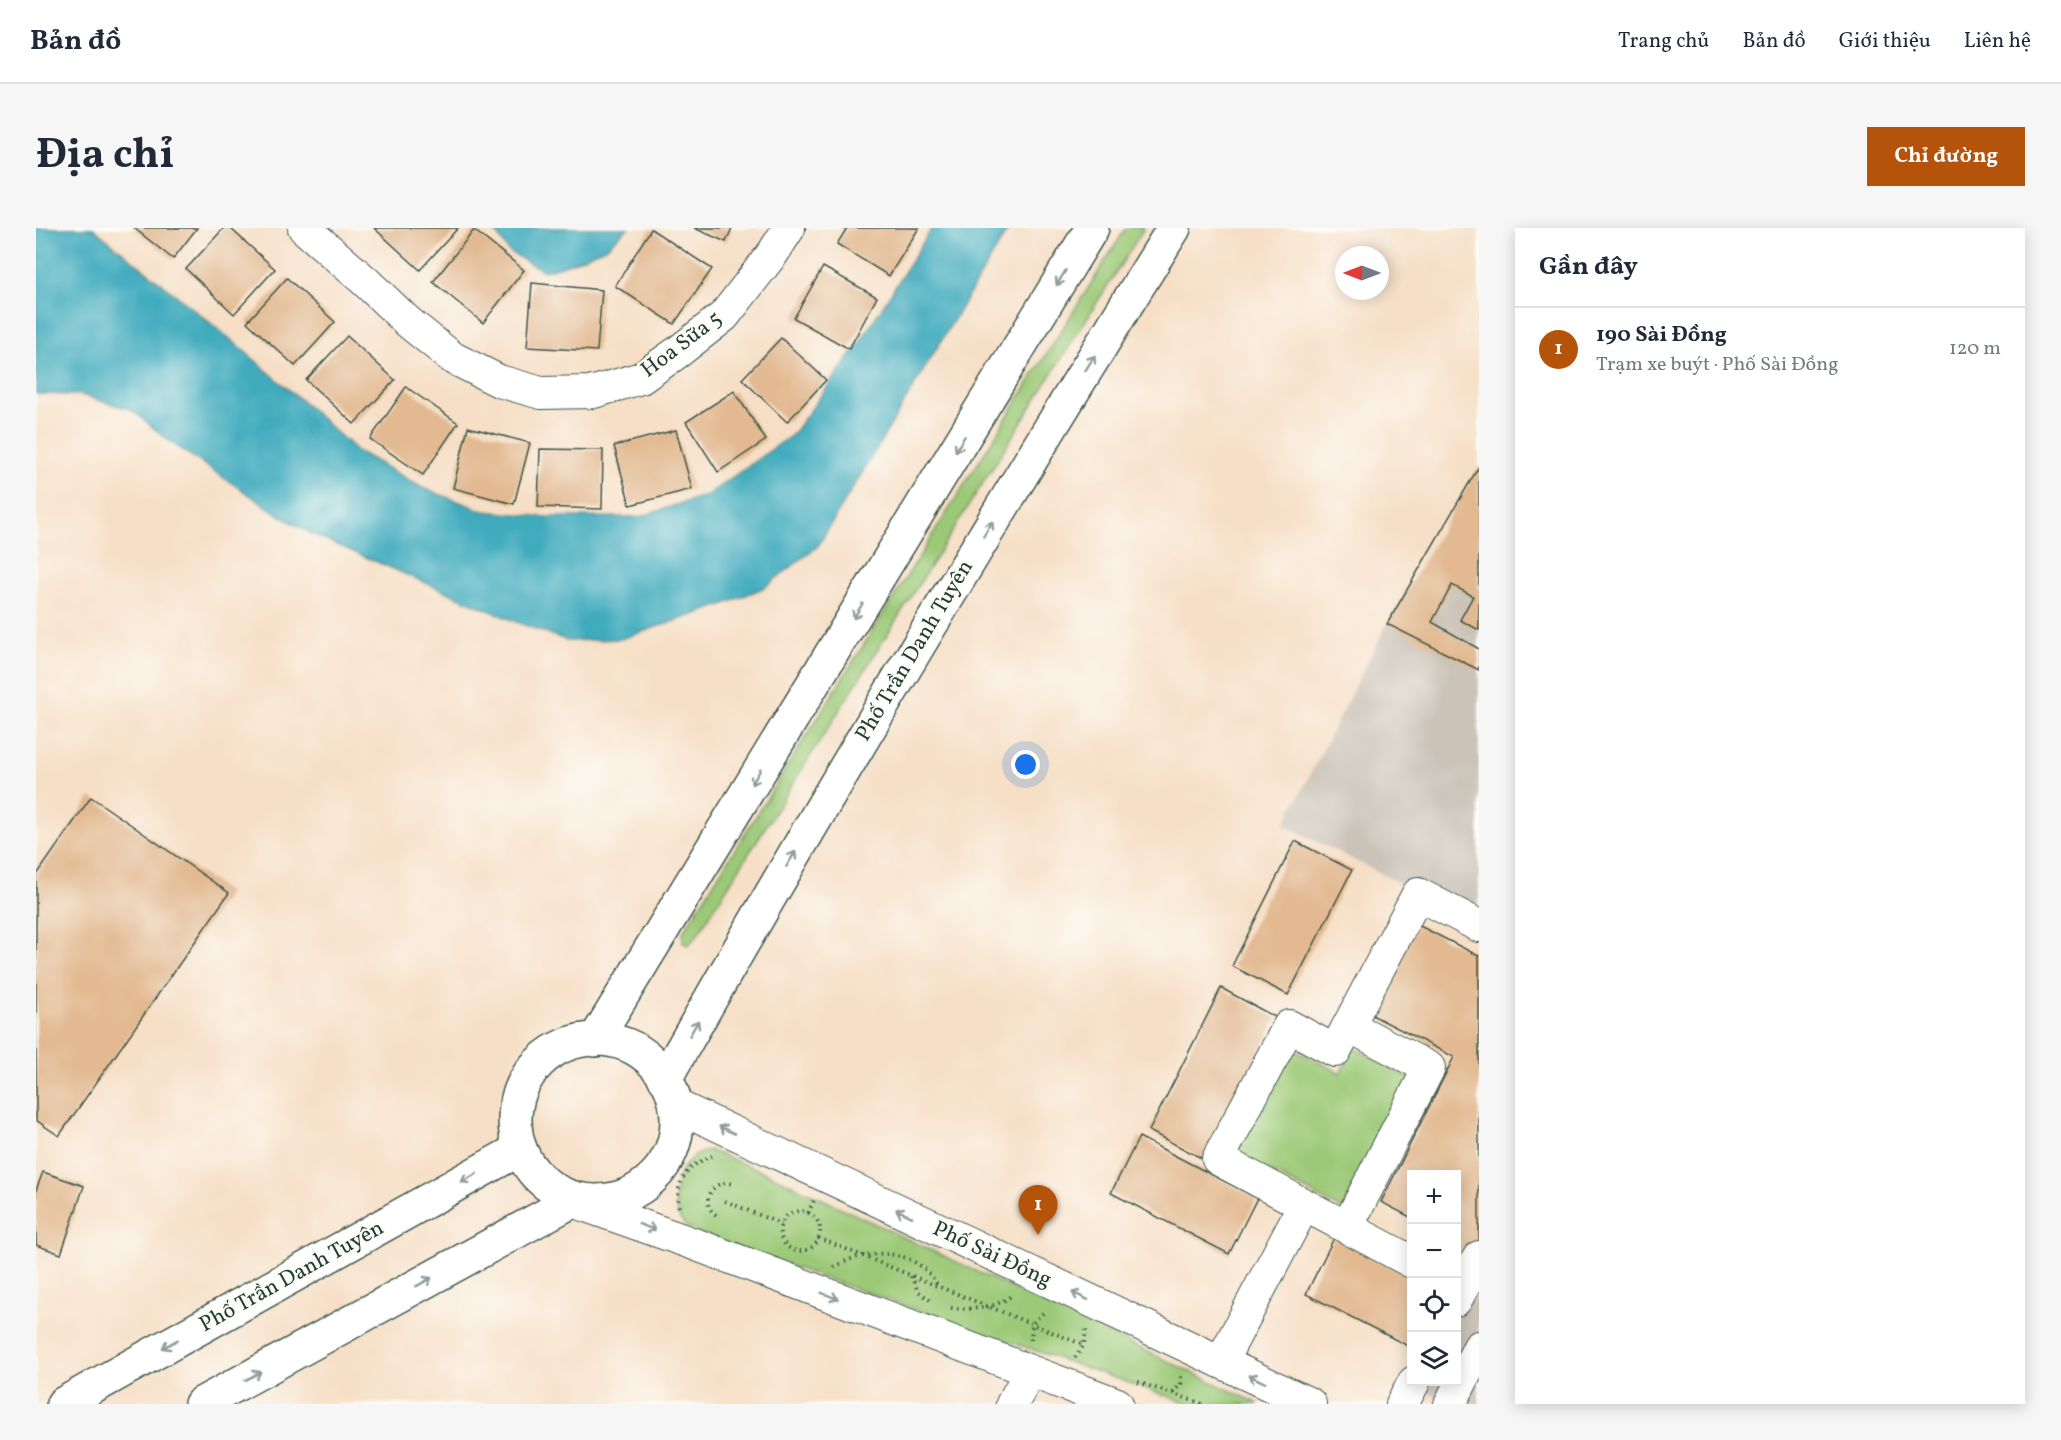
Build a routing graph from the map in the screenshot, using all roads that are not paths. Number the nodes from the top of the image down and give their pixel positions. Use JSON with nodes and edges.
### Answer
{"nodes":[{"id":1,"x":303,"y":228,"type":"edge"},
{"id":2,"x":789,"y":228,"type":"edge"},
{"id":3,"x":1092,"y":228,"type":"edge"},
{"id":4,"x":1174,"y":228,"type":"edge"},
{"id":5,"x":1479,"y":926,"type":"edge"},
{"id":6,"x":1349,"y":1026,"type":"junction"},
{"id":7,"x":595,"y":1040,"type":"junction"},
{"id":8,"x":670,"y":1092,"type":"junction"},
{"id":9,"x":520,"y":1149,"type":"junction"},
{"id":10,"x":572,"y":1201,"type":"junction"},
{"id":11,"x":1304,"y":1204,"type":"junction"},
{"id":12,"x":1347,"y":1227,"type":"junction"},
{"id":13,"x":1479,"y":1257,"type":"edge"},
{"id":14,"x":1407,"y":1259,"type":"edge"},
{"id":15,"x":1461,"y":1286,"type":"edge"},
{"id":16,"x":1479,"y":1347,"type":"edge"},
{"id":17,"x":1221,"y":1362,"type":"junction"},
{"id":18,"x":1030,"y":1372,"type":"junction"},
{"id":19,"x":1412,"y":1386,"type":"edge"},
{"id":20,"x":1122,"y":1391,"type":"edge"},
{"id":21,"x":63,"y":1404,"type":"edge"},
{"id":22,"x":201,"y":1404,"type":"edge"},
{"id":23,"x":1012,"y":1404,"type":"edge"},
{"id":24,"x":1310,"y":1404,"type":"edge"},
{"id":25,"x":1402,"y":1404,"type":"edge"},
{"id":26,"x":1450,"y":1404,"type":"edge"}],
"edges":[{"from":1,"to":2,"type":"street","name":"Hoa Sữa 5"},
{"from":3,"to":7,"type":"main road","one_way":true},
{"from":8,"to":4,"type":"main road","name":"Phố Trần Danh Tuyên","one_way":true},
{"from":5,"to":6,"type":"street"},
{"from":6,"to":11,"type":"street"},
{"from":6,"to":12,"type":"street"},
{"from":7,"to":8,"type":"main road"},
{"from":7,"to":9,"type":"main road"},
{"from":8,"to":10,"type":"main road"},
{"from":17,"to":8,"type":"street","name":"Phố Sài Đồng","one_way":true},
{"from":9,"to":10,"type":"main road"},
{"from":9,"to":21,"type":"main road","name":"Phố Trần Danh Tuyên","one_way":true},
{"from":10,"to":18,"type":"street","one_way":true},
{"from":22,"to":10,"type":"main road","one_way":true},
{"from":11,"to":12,"type":"street"},
{"from":11,"to":17,"type":"street"},
{"from":12,"to":14,"type":"street"},
{"from":13,"to":15,"type":"street"},
{"from":16,"to":26,"type":"street"},
{"from":24,"to":17,"type":"street","name":"Phố Sài Đồng","one_way":true},
{"from":18,"to":20,"type":"street"},
{"from":18,"to":23,"type":"street"},
{"from":19,"to":25,"type":"street"}]}
